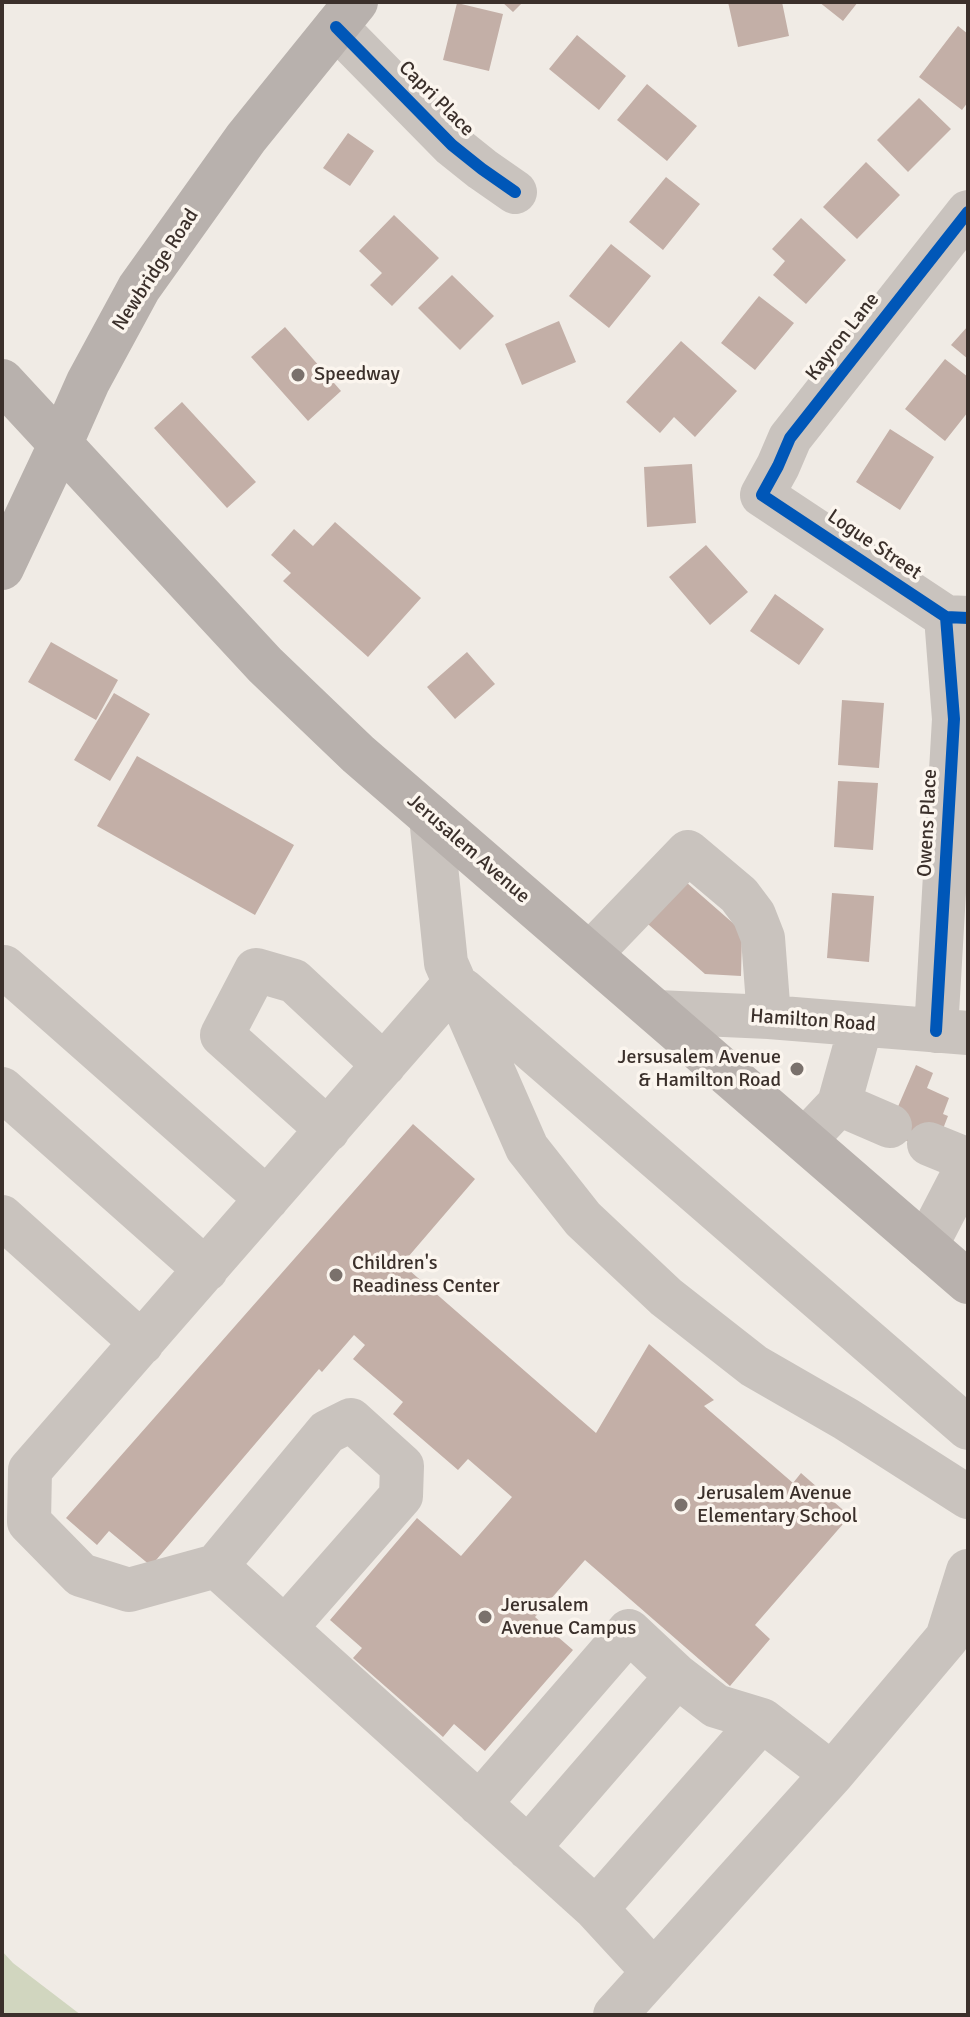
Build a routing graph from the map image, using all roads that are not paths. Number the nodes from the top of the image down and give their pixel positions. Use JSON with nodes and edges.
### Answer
{"nodes":[{"id":1,"x":346,"y":14,"type":"edge"},
{"id":2,"x":515,"y":192,"type":"dead end"},
{"id":3,"x":968,"y":212,"type":"edge"},
{"id":4,"x":2,"y":381,"type":"edge"},
{"id":5,"x":60,"y":445,"type":"junction"},
{"id":6,"x":762,"y":495,"type":"joint"},
{"id":7,"x":2,"y":568,"type":"edge"},
{"id":8,"x":957,"y":618,"type":"edge"},
{"id":9,"x":431,"y":817,"type":"junction"},
{"id":10,"x":590,"y":954,"type":"junction"},
{"id":11,"x":4,"y":967,"type":"dead end"},
{"id":12,"x":455,"y":983,"type":"junction"},
{"id":13,"x":657,"y":1012,"type":"junction"},
{"id":14,"x":769,"y":1017,"type":"junction"},
{"id":15,"x":861,"y":1025,"type":"junction"},
{"id":16,"x":952,"y":1032,"type":"edge"},
{"id":17,"x":384,"y":1065,"type":"junction"},
{"id":18,"x":2,"y":1089,"type":"edge"},
{"id":19,"x":839,"y":1104,"type":"junction"},
{"id":20,"x":890,"y":1126,"type":"dead end"},
{"id":21,"x":328,"y":1130,"type":"junction"},
{"id":22,"x":805,"y":1140,"type":"junction"},
{"id":23,"x":955,"y":1156,"type":"edge"},
{"id":24,"x":267,"y":1199,"type":"junction"},
{"id":25,"x":2,"y":1217,"type":"edge"},
{"id":26,"x":926,"y":1246,"type":"junction"},
{"id":27,"x":206,"y":1270,"type":"junction"},
{"id":28,"x":968,"y":1282,"type":"edge"},
{"id":29,"x":142,"y":1343,"type":"junction"},
{"id":30,"x":968,"y":1428,"type":"edge"},
{"id":31,"x":968,"y":1497,"type":"edge"},
{"id":32,"x":216,"y":1566,"type":"junction"},
{"id":33,"x":968,"y":1571,"type":"edge"},
{"id":34,"x":285,"y":1628,"type":"junction"},
{"id":35,"x":677,"y":1676,"type":"junction"},
{"id":36,"x":762,"y":1720,"type":"junction"},
{"id":37,"x":832,"y":1774,"type":"junction"},
{"id":38,"x":479,"y":1804,"type":"junction"},
{"id":39,"x":528,"y":1848,"type":"junction"},
{"id":40,"x":596,"y":1909,"type":"junction"},
{"id":41,"x":654,"y":1972,"type":"junction"},
{"id":42,"x":615,"y":2015,"type":"edge"}],
"edges":[{"from":1,"to":2,"type":"street","name":"Capri Place"},
{"from":1,"to":5,"type":"main road","name":"Newbridge Road"},
{"from":3,"to":6,"type":"street","name":"Kayron Lane"},
{"from":4,"to":5,"type":"main road","name":"Jerusalem Avenue"},
{"from":5,"to":7,"type":"main road","name":"Newbridge Road"},
{"from":5,"to":9,"type":"main road","name":"Jerusalem Avenue"},
{"from":6,"to":8,"type":"street","name":"Logue Street"},
{"from":8,"to":16,"type":"street","name":"Owens Place"},
{"from":9,"to":10,"type":"main road","name":"Jerusalem Avenue"},
{"from":9,"to":12,"type":"street"},
{"from":10,"to":13,"type":"main road","name":"Jerusalem Avenue"},
{"from":10,"to":14,"type":"street"},
{"from":11,"to":24,"type":"street"},
{"from":12,"to":17,"type":"street"},
{"from":12,"to":30,"type":"street"},
{"from":12,"to":31,"type":"street"},
{"from":13,"to":14,"type":"street","name":"Hamilton Road"},
{"from":13,"to":22,"type":"main road","name":"Jerusalem Avenue"},
{"from":14,"to":15,"type":"street","name":"Hamilton Road"},
{"from":15,"to":16,"type":"street","name":"Hamilton Road"},
{"from":15,"to":19,"type":"street"},
{"from":17,"to":21,"type":"street"},
{"from":17,"to":21,"type":"street"},
{"from":18,"to":27,"type":"street"},
{"from":19,"to":20,"type":"street"},
{"from":19,"to":22,"type":"street"},
{"from":21,"to":24,"type":"street"},
{"from":22,"to":26,"type":"main road","name":"Jerusalem Avenue"},
{"from":23,"to":26,"type":"street"},
{"from":24,"to":27,"type":"street"},
{"from":25,"to":29,"type":"street"},
{"from":26,"to":28,"type":"main road","name":"Jerusalem Avenue"},
{"from":27,"to":29,"type":"street"},
{"from":29,"to":32,"type":"street"},
{"from":32,"to":34,"type":"street"},
{"from":32,"to":34,"type":"street"},
{"from":33,"to":37,"type":"street"},
{"from":34,"to":38,"type":"street"},
{"from":35,"to":36,"type":"street"},
{"from":35,"to":38,"type":"street"},
{"from":35,"to":39,"type":"street"},
{"from":36,"to":37,"type":"street"},
{"from":36,"to":40,"type":"street"},
{"from":37,"to":41,"type":"street"},
{"from":38,"to":39,"type":"street"},
{"from":39,"to":40,"type":"street"},
{"from":40,"to":41,"type":"street"},
{"from":41,"to":42,"type":"street"}]}
